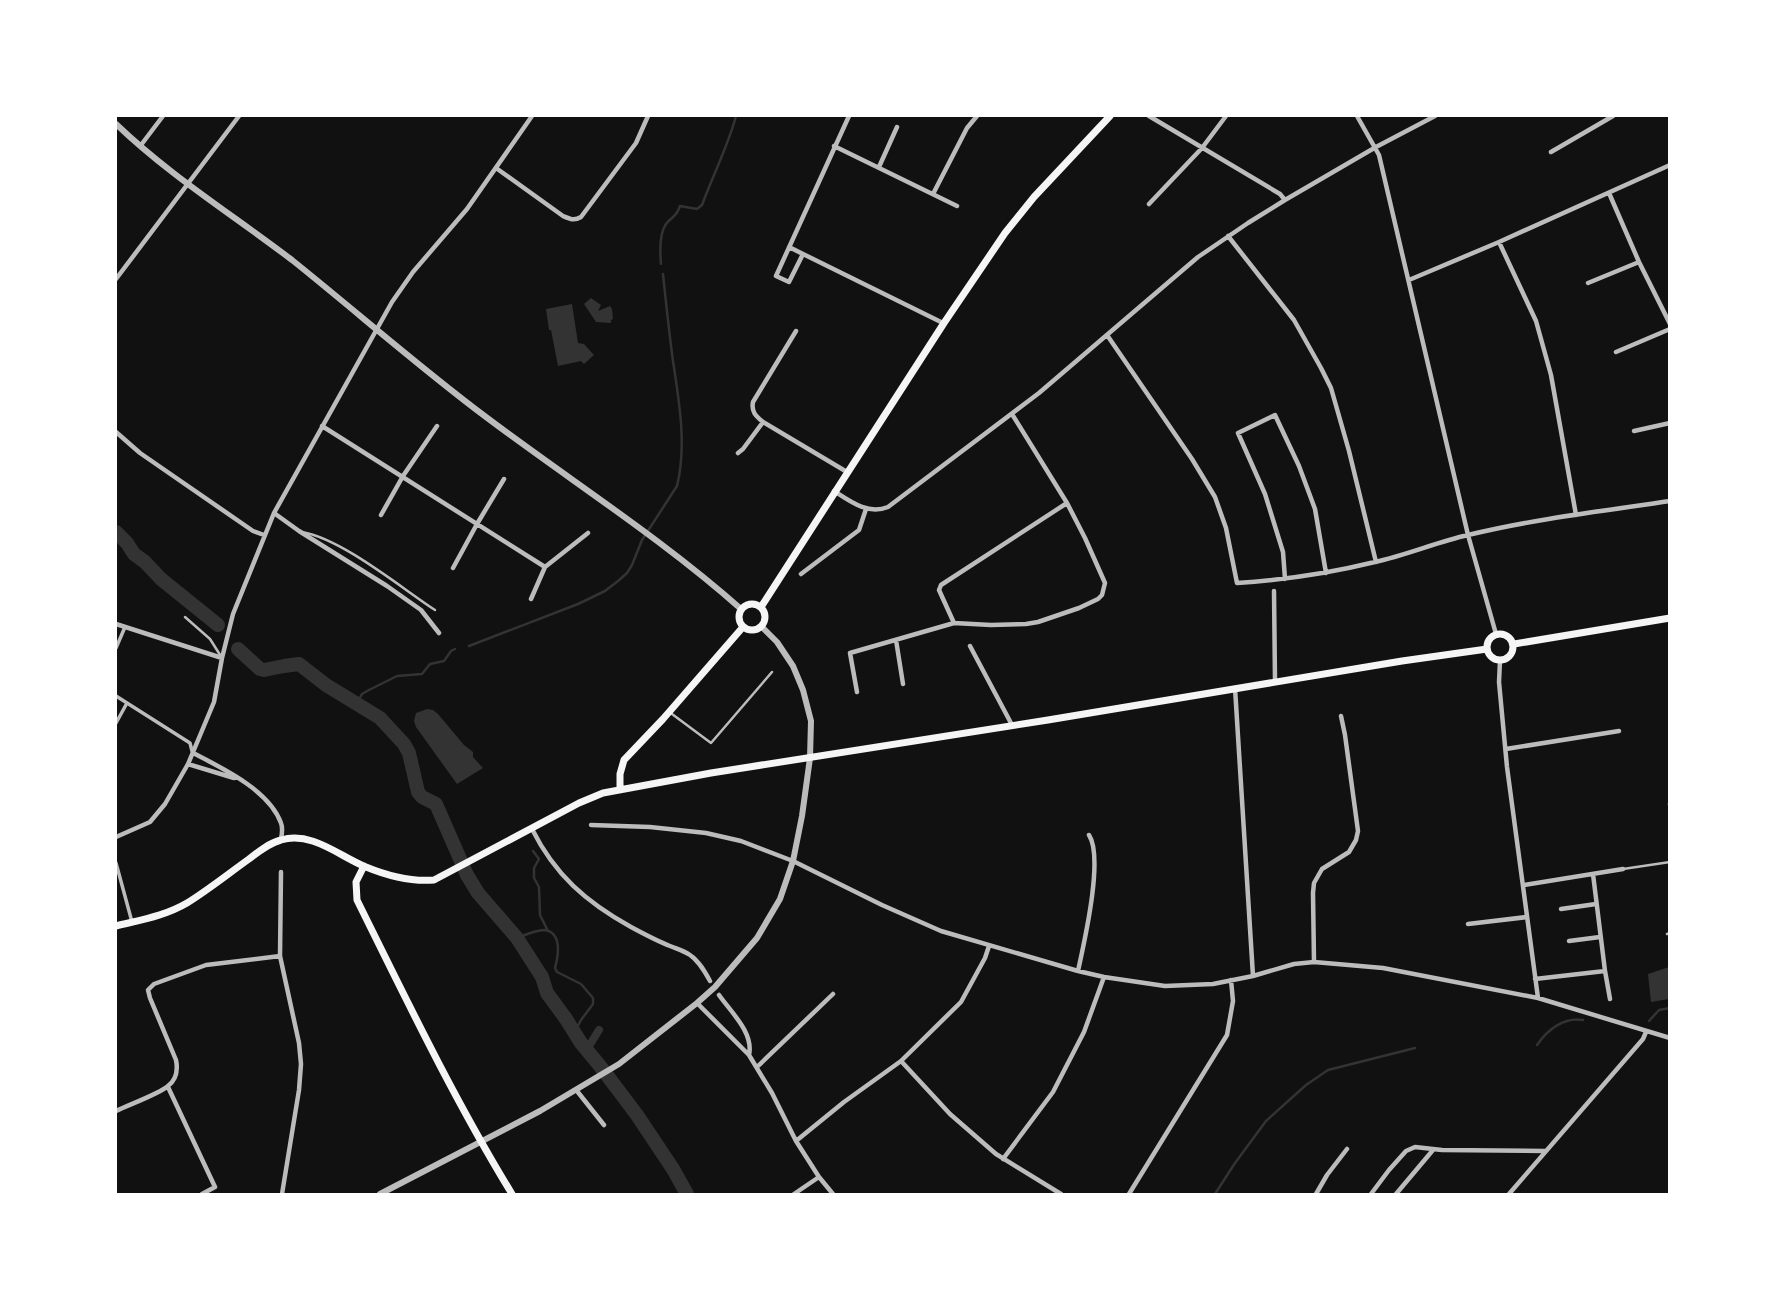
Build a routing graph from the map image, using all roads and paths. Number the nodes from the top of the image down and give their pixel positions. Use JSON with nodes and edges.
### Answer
{"nodes":[{"id":1,"x":163,"y":116,"type":"edge"},
{"id":2,"x":239,"y":116,"type":"edge"},
{"id":3,"x":532,"y":116,"type":"edge"},
{"id":4,"x":648,"y":116,"type":"edge"},
{"id":5,"x":849,"y":116,"type":"edge"},
{"id":6,"x":977,"y":116,"type":"edge"},
{"id":7,"x":1110,"y":116,"type":"edge"},
{"id":8,"x":1149,"y":116,"type":"edge"},
{"id":9,"x":1226,"y":116,"type":"edge"},
{"id":10,"x":1357,"y":116,"type":"edge"},
{"id":11,"x":1435,"y":116,"type":"edge"},
{"id":12,"x":1613,"y":116,"type":"edge"},
{"id":13,"x":116,"y":124,"type":"edge"},
{"id":14,"x":897,"y":127,"type":"dead end"},
{"id":15,"x":141,"y":145,"type":"junction"},
{"id":16,"x":834,"y":146,"type":"junction"},
{"id":17,"x":1376,"y":147,"type":"junction"},
{"id":18,"x":1202,"y":148,"type":"junction"},
{"id":19,"x":1551,"y":152,"type":"dead end"},
{"id":20,"x":1670,"y":165,"type":"edge"},
{"id":21,"x":879,"y":167,"type":"junction"},
{"id":22,"x":496,"y":168,"type":"junction"},
{"id":23,"x":188,"y":184,"type":"junction"},
{"id":24,"x":1609,"y":193,"type":"junction"},
{"id":25,"x":933,"y":194,"type":"junction"},
{"id":26,"x":1285,"y":200,"type":"junction"},
{"id":27,"x":1149,"y":204,"type":"dead end"},
{"id":28,"x":957,"y":206,"type":"dead end"},
{"id":29,"x":1228,"y":236,"type":"junction"},
{"id":30,"x":1499,"y":242,"type":"junction"},
{"id":31,"x":789,"y":247,"type":"junction"},
{"id":32,"x":803,"y":254,"type":"junction"},
{"id":33,"x":1639,"y":262,"type":"junction"},
{"id":34,"x":116,"y":279,"type":"edge"},
{"id":35,"x":1409,"y":280,"type":"junction"},
{"id":36,"x":1588,"y":283,"type":"dead end"},
{"id":37,"x":944,"y":323,"type":"junction"},
{"id":38,"x":1670,"y":327,"type":"edge"},
{"id":39,"x":377,"y":331,"type":"junction"},
{"id":40,"x":796,"y":331,"type":"dead end"},
{"id":41,"x":1107,"y":335,"type":"junction"},
{"id":42,"x":1616,"y":352,"type":"dead end"},
{"id":43,"x":1012,"y":414,"type":"junction"},
{"id":44,"x":763,"y":422,"type":"junction"},
{"id":45,"x":1670,"y":423,"type":"edge"},
{"id":46,"x":322,"y":426,"type":"junction"},
{"id":47,"x":437,"y":426,"type":"dead end"},
{"id":48,"x":1634,"y":431,"type":"dead end"},
{"id":49,"x":116,"y":432,"type":"edge"},
{"id":50,"x":738,"y":453,"type":"dead end"},
{"id":51,"x":847,"y":472,"type":"junction"},
{"id":52,"x":403,"y":476,"type":"junction"},
{"id":53,"x":504,"y":479,"type":"dead end"},
{"id":54,"x":834,"y":491,"type":"junction"},
{"id":55,"x":1670,"y":501,"type":"edge"},
{"id":56,"x":1067,"y":503,"type":"junction"},
{"id":57,"x":866,"y":509,"type":"junction"},
{"id":58,"x":274,"y":513,"type":"junction"},
{"id":59,"x":381,"y":515,"type":"dead end"},
{"id":60,"x":1576,"y":515,"type":"junction"},
{"id":61,"x":477,"y":524,"type":"junction"},
{"id":62,"x":299,"y":531,"type":"junction"},
{"id":63,"x":588,"y":533,"type":"dead end"},
{"id":64,"x":264,"y":535,"type":"junction"},
{"id":65,"x":1468,"y":535,"type":"junction"},
{"id":66,"x":1376,"y":562,"type":"junction"},
{"id":67,"x":545,"y":567,"type":"junction"},
{"id":68,"x":453,"y":568,"type":"dead end"},
{"id":69,"x":1326,"y":573,"type":"junction"},
{"id":70,"x":801,"y":574,"type":"dead end"},
{"id":71,"x":1285,"y":579,"type":"junction"},
{"id":72,"x":1274,"y":591,"type":"dead end"},
{"id":73,"x":531,"y":599,"type":"dead end"},
{"id":74,"x":761,"y":607,"type":"junction"},
{"id":75,"x":741,"y":609,"type":"junction"},
{"id":76,"x":435,"y":610,"type":"dead end"},
{"id":77,"x":185,"y":617,"type":"dead end"},
{"id":78,"x":1670,"y":618,"type":"edge"},
{"id":79,"x":954,"y":623,"type":"junction"},
{"id":80,"x":116,"y":624,"type":"edge"},
{"id":81,"x":761,"y":626,"type":"junction"},
{"id":82,"x":125,"y":627,"type":"junction"},
{"id":83,"x":743,"y":627,"type":"junction"},
{"id":84,"x":439,"y":633,"type":"dead end"},
{"id":85,"x":1496,"y":634,"type":"junction"},
{"id":86,"x":896,"y":640,"type":"junction"},
{"id":87,"x":1514,"y":644,"type":"junction"},
{"id":88,"x":970,"y":646,"type":"dead end"},
{"id":89,"x":116,"y":648,"type":"edge"},
{"id":90,"x":1487,"y":649,"type":"junction"},
{"id":91,"x":222,"y":658,"type":"junction"},
{"id":92,"x":1500,"y":661,"type":"junction"},
{"id":93,"x":772,"y":672,"type":"dead end"},
{"id":94,"x":1275,"y":681,"type":"junction"},
{"id":95,"x":903,"y":684,"type":"dead end"},
{"id":96,"x":1235,"y":688,"type":"junction"},
{"id":97,"x":857,"y":692,"type":"dead end"},
{"id":98,"x":116,"y":696,"type":"edge"},
{"id":99,"x":127,"y":703,"type":"junction"},
{"id":100,"x":669,"y":712,"type":"junction"},
{"id":101,"x":1341,"y":716,"type":"dead end"},
{"id":102,"x":116,"y":723,"type":"edge"},
{"id":103,"x":1012,"y":725,"type":"junction"},
{"id":104,"x":1619,"y":731,"type":"dead end"},
{"id":105,"x":1506,"y":749,"type":"junction"},
{"id":106,"x":193,"y":752,"type":"junction"},
{"id":107,"x":810,"y":758,"type":"junction"},
{"id":108,"x":188,"y":764,"type":"junction"},
{"id":109,"x":240,"y":780,"type":"junction"},
{"id":110,"x":620,"y":790,"type":"junction"},
{"id":111,"x":1668,"y":804,"type":"edge"},
{"id":112,"x":1670,"y":811,"type":"edge"},
{"id":113,"x":591,"y":825,"type":"dead end"},
{"id":114,"x":531,"y":828,"type":"junction"},
{"id":115,"x":1089,"y":835,"type":"dead end"},
{"id":116,"x":116,"y":836,"type":"edge"},
{"id":117,"x":281,"y":839,"type":"junction"},
{"id":118,"x":793,"y":861,"type":"junction"},
{"id":119,"x":1670,"y":862,"type":"edge"},
{"id":120,"x":116,"y":863,"type":"edge"},
{"id":121,"x":364,"y":866,"type":"junction"},
{"id":122,"x":1623,"y":869,"type":"joint"},
{"id":123,"x":281,"y":872,"type":"dead end"},
{"id":124,"x":1593,"y":874,"type":"junction"},
{"id":125,"x":1524,"y":885,"type":"junction"},
{"id":126,"x":1596,"y":904,"type":"junction"},
{"id":127,"x":1562,"y":909,"type":"dead end"},
{"id":128,"x":1527,"y":917,"type":"junction"},
{"id":129,"x":132,"y":922,"type":"junction"},
{"id":130,"x":1468,"y":924,"type":"dead end"},
{"id":131,"x":116,"y":926,"type":"edge"},
{"id":132,"x":1600,"y":937,"type":"junction"},
{"id":133,"x":1569,"y":941,"type":"dead end"},
{"id":134,"x":989,"y":946,"type":"junction"},
{"id":135,"x":280,"y":956,"type":"junction"},
{"id":136,"x":1314,"y":962,"type":"junction"},
{"id":137,"x":1078,"y":971,"type":"junction"},
{"id":138,"x":1605,"y":971,"type":"junction"},
{"id":139,"x":1253,"y":976,"type":"junction"},
{"id":140,"x":1104,"y":977,"type":"junction"},
{"id":141,"x":1535,"y":978,"type":"junction"},
{"id":142,"x":1231,"y":980,"type":"junction"},
{"id":143,"x":709,"y":981,"type":"dead end"},
{"id":144,"x":832,"y":994,"type":"dead end"},
{"id":145,"x":719,"y":995,"type":"dead end"},
{"id":146,"x":1538,"y":998,"type":"junction"},
{"id":147,"x":1610,"y":999,"type":"dead end"},
{"id":148,"x":697,"y":1003,"type":"junction"},
{"id":149,"x":1646,"y":1032,"type":"junction"},
{"id":150,"x":1670,"y":1038,"type":"edge"},
{"id":151,"x":749,"y":1055,"type":"junction"},
{"id":152,"x":901,"y":1062,"type":"junction"},
{"id":153,"x":757,"y":1068,"type":"junction"},
{"id":154,"x":168,"y":1087,"type":"junction"},
{"id":155,"x":577,"y":1090,"type":"junction"},
{"id":156,"x":116,"y":1111,"type":"edge"},
{"id":157,"x":604,"y":1125,"type":"dead end"},
{"id":158,"x":796,"y":1141,"type":"junction"},
{"id":159,"x":480,"y":1142,"type":"junction"},
{"id":160,"x":1347,"y":1149,"type":"dead end"},
{"id":161,"x":1434,"y":1150,"type":"junction"},
{"id":162,"x":1545,"y":1151,"type":"junction"},
{"id":163,"x":1003,"y":1158,"type":"junction"},
{"id":164,"x":819,"y":1177,"type":"junction"},
{"id":165,"x":202,"y":1195,"type":"edge"},
{"id":166,"x":282,"y":1195,"type":"edge"},
{"id":167,"x":380,"y":1195,"type":"edge"},
{"id":168,"x":512,"y":1195,"type":"edge"},
{"id":169,"x":794,"y":1195,"type":"edge"},
{"id":170,"x":833,"y":1195,"type":"edge"},
{"id":171,"x":1061,"y":1195,"type":"edge"},
{"id":172,"x":1129,"y":1195,"type":"edge"},
{"id":173,"x":1316,"y":1195,"type":"edge"},
{"id":174,"x":1371,"y":1195,"type":"edge"},
{"id":175,"x":1396,"y":1195,"type":"edge"},
{"id":176,"x":1509,"y":1195,"type":"edge"}],
"edges":[{"from":1,"to":15,"type":"street"},
{"from":2,"to":23,"type":"street"},
{"from":3,"to":22,"type":"street"},
{"from":4,"to":22,"type":"street"},
{"from":5,"to":16,"type":"street"},
{"from":6,"to":25,"type":"street"},
{"from":7,"to":37,"type":"main road"},
{"from":8,"to":18,"type":"street"},
{"from":9,"to":18,"type":"street"},
{"from":10,"to":17,"type":"street"},
{"from":11,"to":17,"type":"street"},
{"from":12,"to":19,"type":"street"},
{"from":13,"to":15,"type":"street"},
{"from":14,"to":21,"type":"street"},
{"from":15,"to":23,"type":"street"},
{"from":16,"to":21,"type":"street"},
{"from":16,"to":31,"type":"street"},
{"from":17,"to":26,"type":"street"},
{"from":17,"to":35,"type":"street"},
{"from":18,"to":26,"type":"street"},
{"from":18,"to":27,"type":"street"},
{"from":20,"to":24,"type":"street"},
{"from":21,"to":25,"type":"street"},
{"from":22,"to":39,"type":"street"},
{"from":23,"to":34,"type":"street"},
{"from":23,"to":39,"type":"street"},
{"from":24,"to":30,"type":"street"},
{"from":24,"to":33,"type":"street"},
{"from":25,"to":28,"type":"street"},
{"from":26,"to":29,"type":"street"},
{"from":29,"to":41,"type":"street"},
{"from":29,"to":66,"type":"street"},
{"from":30,"to":35,"type":"street"},
{"from":30,"to":60,"type":"street"},
{"from":31,"to":32,"type":"street"},
{"from":31,"to":32,"type":"street"},
{"from":32,"to":37,"type":"street"},
{"from":33,"to":36,"type":"street"},
{"from":33,"to":38,"type":"street"},
{"from":35,"to":65,"type":"street"},
{"from":37,"to":51,"type":"main road"},
{"from":38,"to":42,"type":"street"},
{"from":39,"to":46,"type":"street"},
{"from":39,"to":75,"type":"street"},
{"from":40,"to":44,"type":"street"},
{"from":41,"to":43,"type":"street"},
{"from":41,"to":71,"type":"street"},
{"from":43,"to":56,"type":"street"},
{"from":43,"to":57,"type":"street"},
{"from":44,"to":50,"type":"street"},
{"from":44,"to":51,"type":"street"},
{"from":45,"to":48,"type":"street"},
{"from":46,"to":52,"type":"street"},
{"from":46,"to":58,"type":"street"},
{"from":47,"to":52,"type":"street"},
{"from":49,"to":64,"type":"street"},
{"from":51,"to":54,"type":"main road"},
{"from":52,"to":59,"type":"street"},
{"from":52,"to":61,"type":"street"},
{"from":53,"to":61,"type":"street"},
{"from":54,"to":57,"type":"street"},
{"from":54,"to":74,"type":"main road"},
{"from":55,"to":60,"type":"street"},
{"from":56,"to":79,"type":"street"},
{"from":56,"to":79,"type":"street"},
{"from":57,"to":70,"type":"street"},
{"from":58,"to":62,"type":"street"},
{"from":58,"to":64,"type":"street"},
{"from":60,"to":65,"type":"street"},
{"from":61,"to":67,"type":"street"},
{"from":61,"to":68,"type":"street"},
{"from":62,"to":76,"type":"lane"},
{"from":62,"to":84,"type":"street"},
{"from":63,"to":67,"type":"street"},
{"from":64,"to":91,"type":"street"},
{"from":65,"to":66,"type":"street"},
{"from":65,"to":85,"type":"street"},
{"from":66,"to":69,"type":"street"},
{"from":67,"to":73,"type":"street"},
{"from":69,"to":71,"type":"street"},
{"from":69,"to":71,"type":"street"},
{"from":72,"to":94,"type":"street"},
{"from":74,"to":75,"type":"main road"},
{"from":74,"to":81,"type":"main road"},
{"from":75,"to":83,"type":"main road"},
{"from":77,"to":91,"type":"lane"},
{"from":78,"to":87,"type":"main road"},
{"from":79,"to":86,"type":"street"},
{"from":80,"to":82,"type":"street"},
{"from":81,"to":83,"type":"main road"},
{"from":81,"to":107,"type":"street"},
{"from":82,"to":89,"type":"street"},
{"from":82,"to":91,"type":"street"},
{"from":83,"to":100,"type":"main road"},
{"from":85,"to":87,"type":"main road"},
{"from":85,"to":90,"type":"main road"},
{"from":86,"to":95,"type":"street"},
{"from":86,"to":97,"type":"street"},
{"from":87,"to":92,"type":"main road"},
{"from":88,"to":103,"type":"street"},
{"from":90,"to":92,"type":"main road"},
{"from":90,"to":94,"type":"main road"},
{"from":91,"to":106,"type":"street"},
{"from":92,"to":105,"type":"street"},
{"from":93,"to":100,"type":"lane"},
{"from":94,"to":96,"type":"main road"},
{"from":96,"to":103,"type":"main road"},
{"from":96,"to":139,"type":"street"},
{"from":98,"to":99,"type":"street"},
{"from":99,"to":102,"type":"street"},
{"from":99,"to":106,"type":"street"},
{"from":100,"to":110,"type":"main road"},
{"from":101,"to":136,"type":"street"},
{"from":103,"to":107,"type":"main road"},
{"from":104,"to":105,"type":"street"},
{"from":105,"to":125,"type":"street"},
{"from":106,"to":108,"type":"street"},
{"from":106,"to":109,"type":"street"},
{"from":107,"to":110,"type":"main road"},
{"from":107,"to":118,"type":"street"},
{"from":108,"to":109,"type":"street"},
{"from":108,"to":116,"type":"street"},
{"from":109,"to":117,"type":"street"},
{"from":110,"to":114,"type":"main road"},
{"from":111,"to":112,"type":"lane"},
{"from":113,"to":118,"type":"street"},
{"from":114,"to":121,"type":"main road"},
{"from":114,"to":143,"type":"street"},
{"from":115,"to":137,"type":"street"},
{"from":117,"to":121,"type":"main road"},
{"from":117,"to":129,"type":"main road"},
{"from":118,"to":134,"type":"street"},
{"from":118,"to":148,"type":"street"},
{"from":119,"to":122,"type":"lane"},
{"from":120,"to":129,"type":"street"},
{"from":121,"to":159,"type":"main road"},
{"from":122,"to":124,"type":"street"},
{"from":123,"to":135,"type":"street"},
{"from":124,"to":125,"type":"street"},
{"from":124,"to":126,"type":"street"},
{"from":125,"to":128,"type":"street"},
{"from":126,"to":127,"type":"street"},
{"from":126,"to":132,"type":"street"},
{"from":128,"to":130,"type":"street"},
{"from":128,"to":141,"type":"street"},
{"from":129,"to":131,"type":"main road"},
{"from":132,"to":133,"type":"street"},
{"from":132,"to":138,"type":"street"},
{"from":134,"to":137,"type":"street"},
{"from":134,"to":152,"type":"street"},
{"from":135,"to":154,"type":"street"},
{"from":135,"to":166,"type":"street"},
{"from":136,"to":139,"type":"street"},
{"from":136,"to":146,"type":"street"},
{"from":137,"to":140,"type":"street"},
{"from":138,"to":141,"type":"street"},
{"from":138,"to":147,"type":"street"},
{"from":139,"to":142,"type":"street"},
{"from":140,"to":142,"type":"street"},
{"from":140,"to":163,"type":"street"},
{"from":141,"to":146,"type":"street"},
{"from":142,"to":172,"type":"street"},
{"from":144,"to":153,"type":"street"},
{"from":145,"to":151,"type":"street"},
{"from":146,"to":149,"type":"street"},
{"from":148,"to":151,"type":"street"},
{"from":148,"to":155,"type":"street"},
{"from":149,"to":150,"type":"street"},
{"from":149,"to":162,"type":"street"},
{"from":151,"to":153,"type":"street"},
{"from":152,"to":158,"type":"street"},
{"from":152,"to":163,"type":"street"},
{"from":153,"to":158,"type":"street"},
{"from":154,"to":156,"type":"street"},
{"from":154,"to":165,"type":"street"},
{"from":155,"to":157,"type":"street"},
{"from":155,"to":159,"type":"street"},
{"from":158,"to":164,"type":"street"},
{"from":159,"to":167,"type":"street"},
{"from":159,"to":168,"type":"main road"},
{"from":160,"to":173,"type":"street"},
{"from":161,"to":162,"type":"street"},
{"from":161,"to":174,"type":"street"},
{"from":161,"to":175,"type":"street"},
{"from":162,"to":176,"type":"street"},
{"from":163,"to":171,"type":"street"},
{"from":164,"to":169,"type":"street"},
{"from":164,"to":170,"type":"street"}]}
